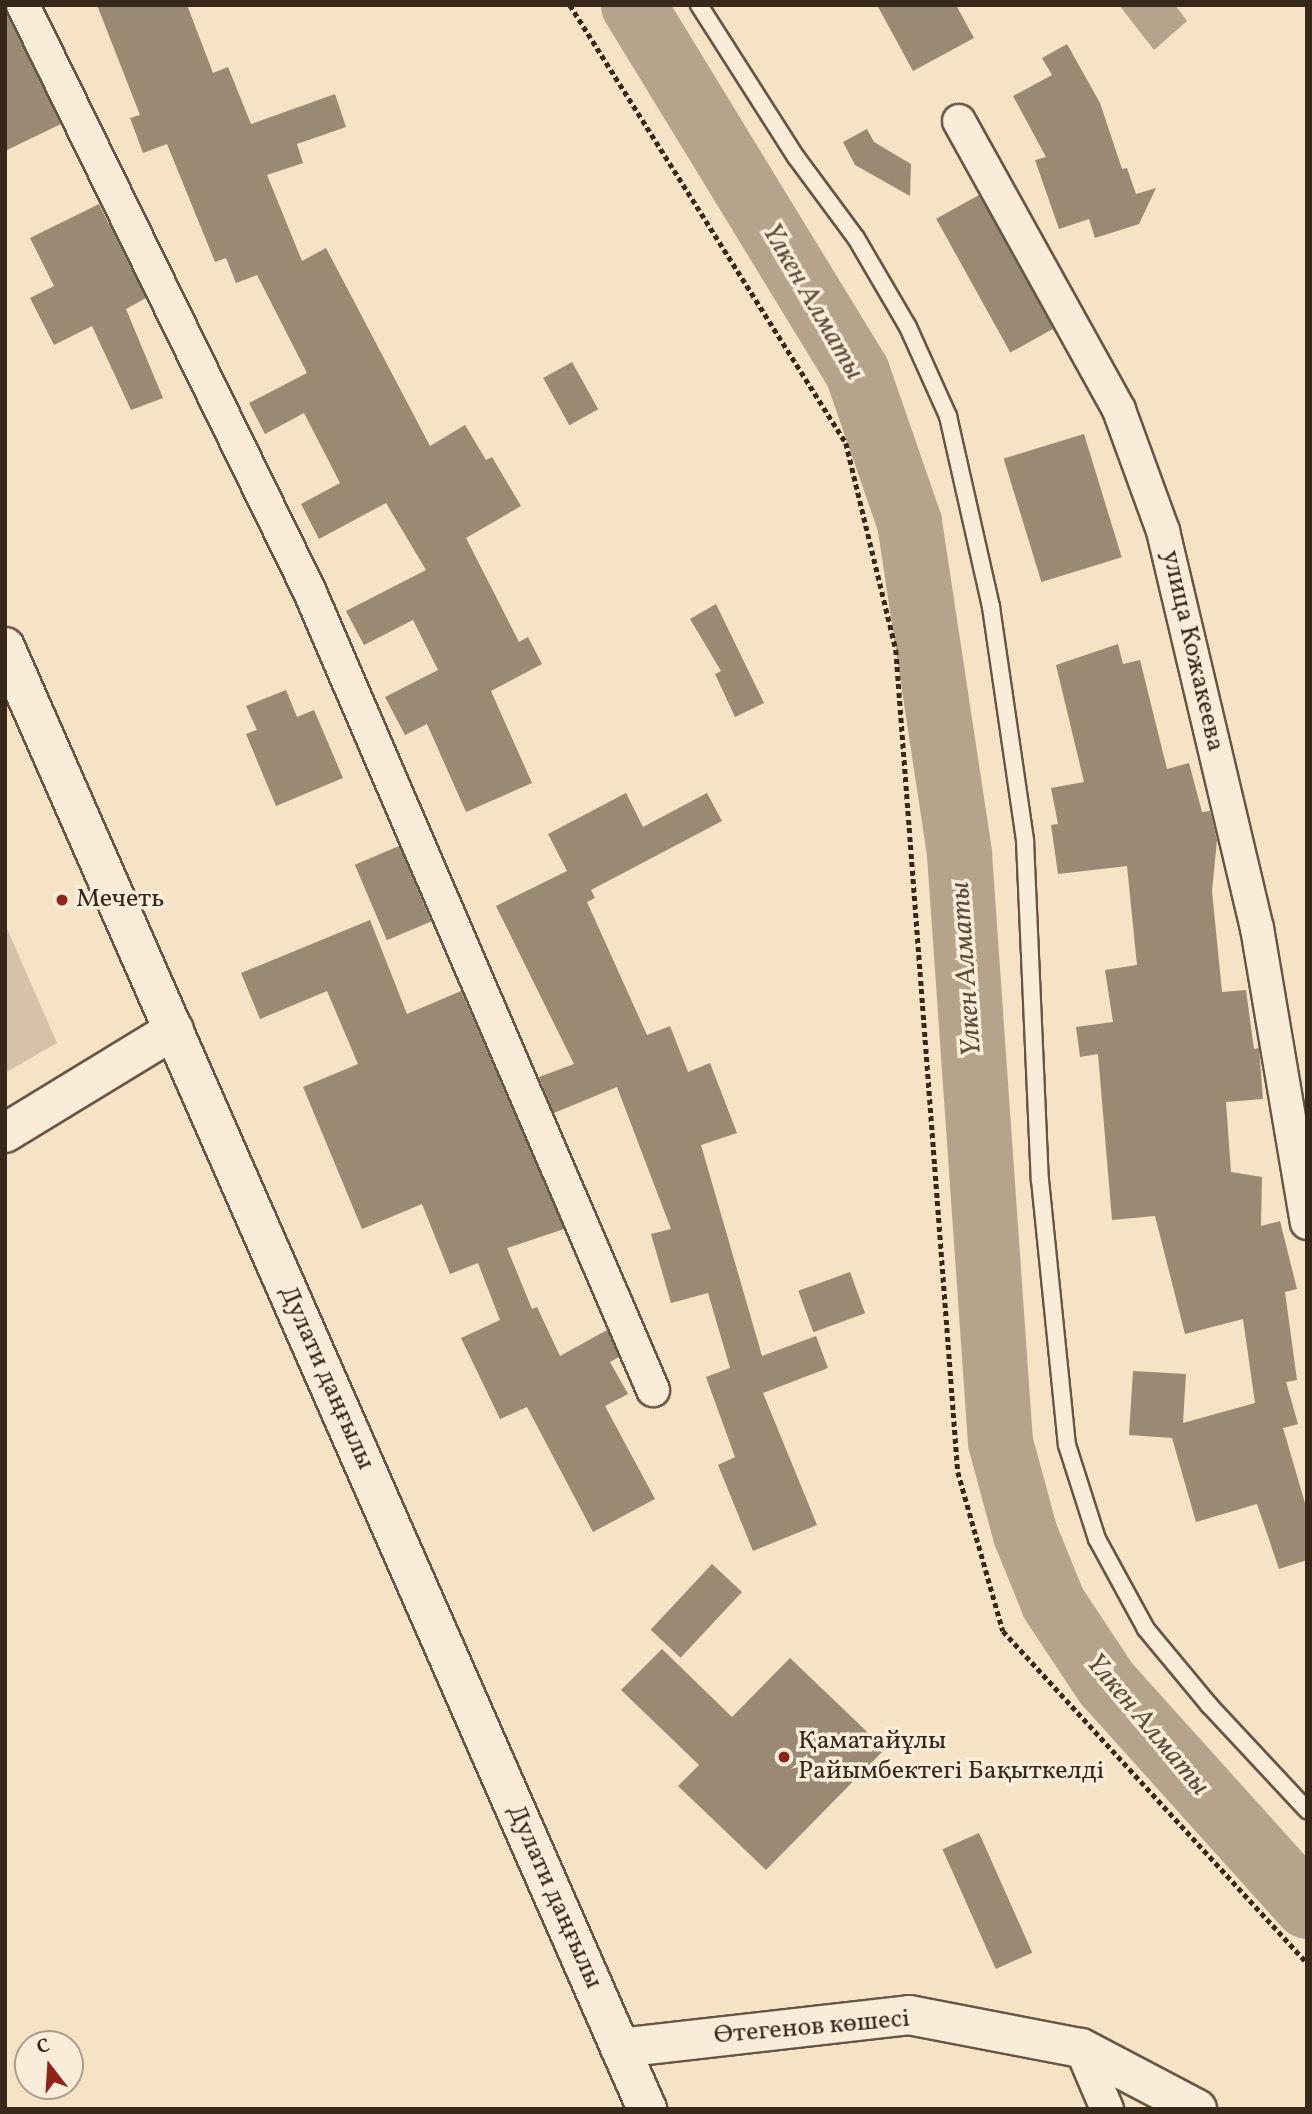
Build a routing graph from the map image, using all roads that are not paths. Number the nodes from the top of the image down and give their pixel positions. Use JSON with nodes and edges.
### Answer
{"nodes":[{"id":1,"x":23,"y":5,"type":"edge"},
{"id":2,"x":699,"y":5,"type":"edge"},
{"id":3,"x":959,"y":121,"type":"dead end"},
{"id":4,"x":5,"y":647,"type":"edge"},
{"id":5,"x":174,"y":1030,"type":"junction"},
{"id":6,"x":5,"y":1133,"type":"edge"},
{"id":7,"x":1307,"y":1223,"type":"edge"},
{"id":8,"x":653,"y":1390,"type":"dead end"},
{"id":9,"x":1307,"y":1810,"type":"edge"},
{"id":10,"x":620,"y":2048,"type":"junction"},
{"id":11,"x":1081,"y":2048,"type":"junction"},
{"id":12,"x":647,"y":2109,"type":"edge"},
{"id":13,"x":1107,"y":2109,"type":"edge"},
{"id":14,"x":1197,"y":2109,"type":"edge"}],
"edges":[{"from":1,"to":8,"type":"street"},
{"from":2,"to":9,"type":"lane"},
{"from":3,"to":7,"type":"street","name":"улица Кожакеева"},
{"from":4,"to":5,"type":"main road","name":"Дулати даңғылы"},
{"from":5,"to":6,"type":"main road"},
{"from":5,"to":10,"type":"main road","name":"Дулати даңғылы"},
{"from":10,"to":11,"type":"main road","name":"Өтегенов көшесі"},
{"from":10,"to":12,"type":"main road","name":"Дулати даңғылы"},
{"from":11,"to":13,"type":"street"},
{"from":11,"to":14,"type":"main road","name":"Өтегенов көшесі"}]}
